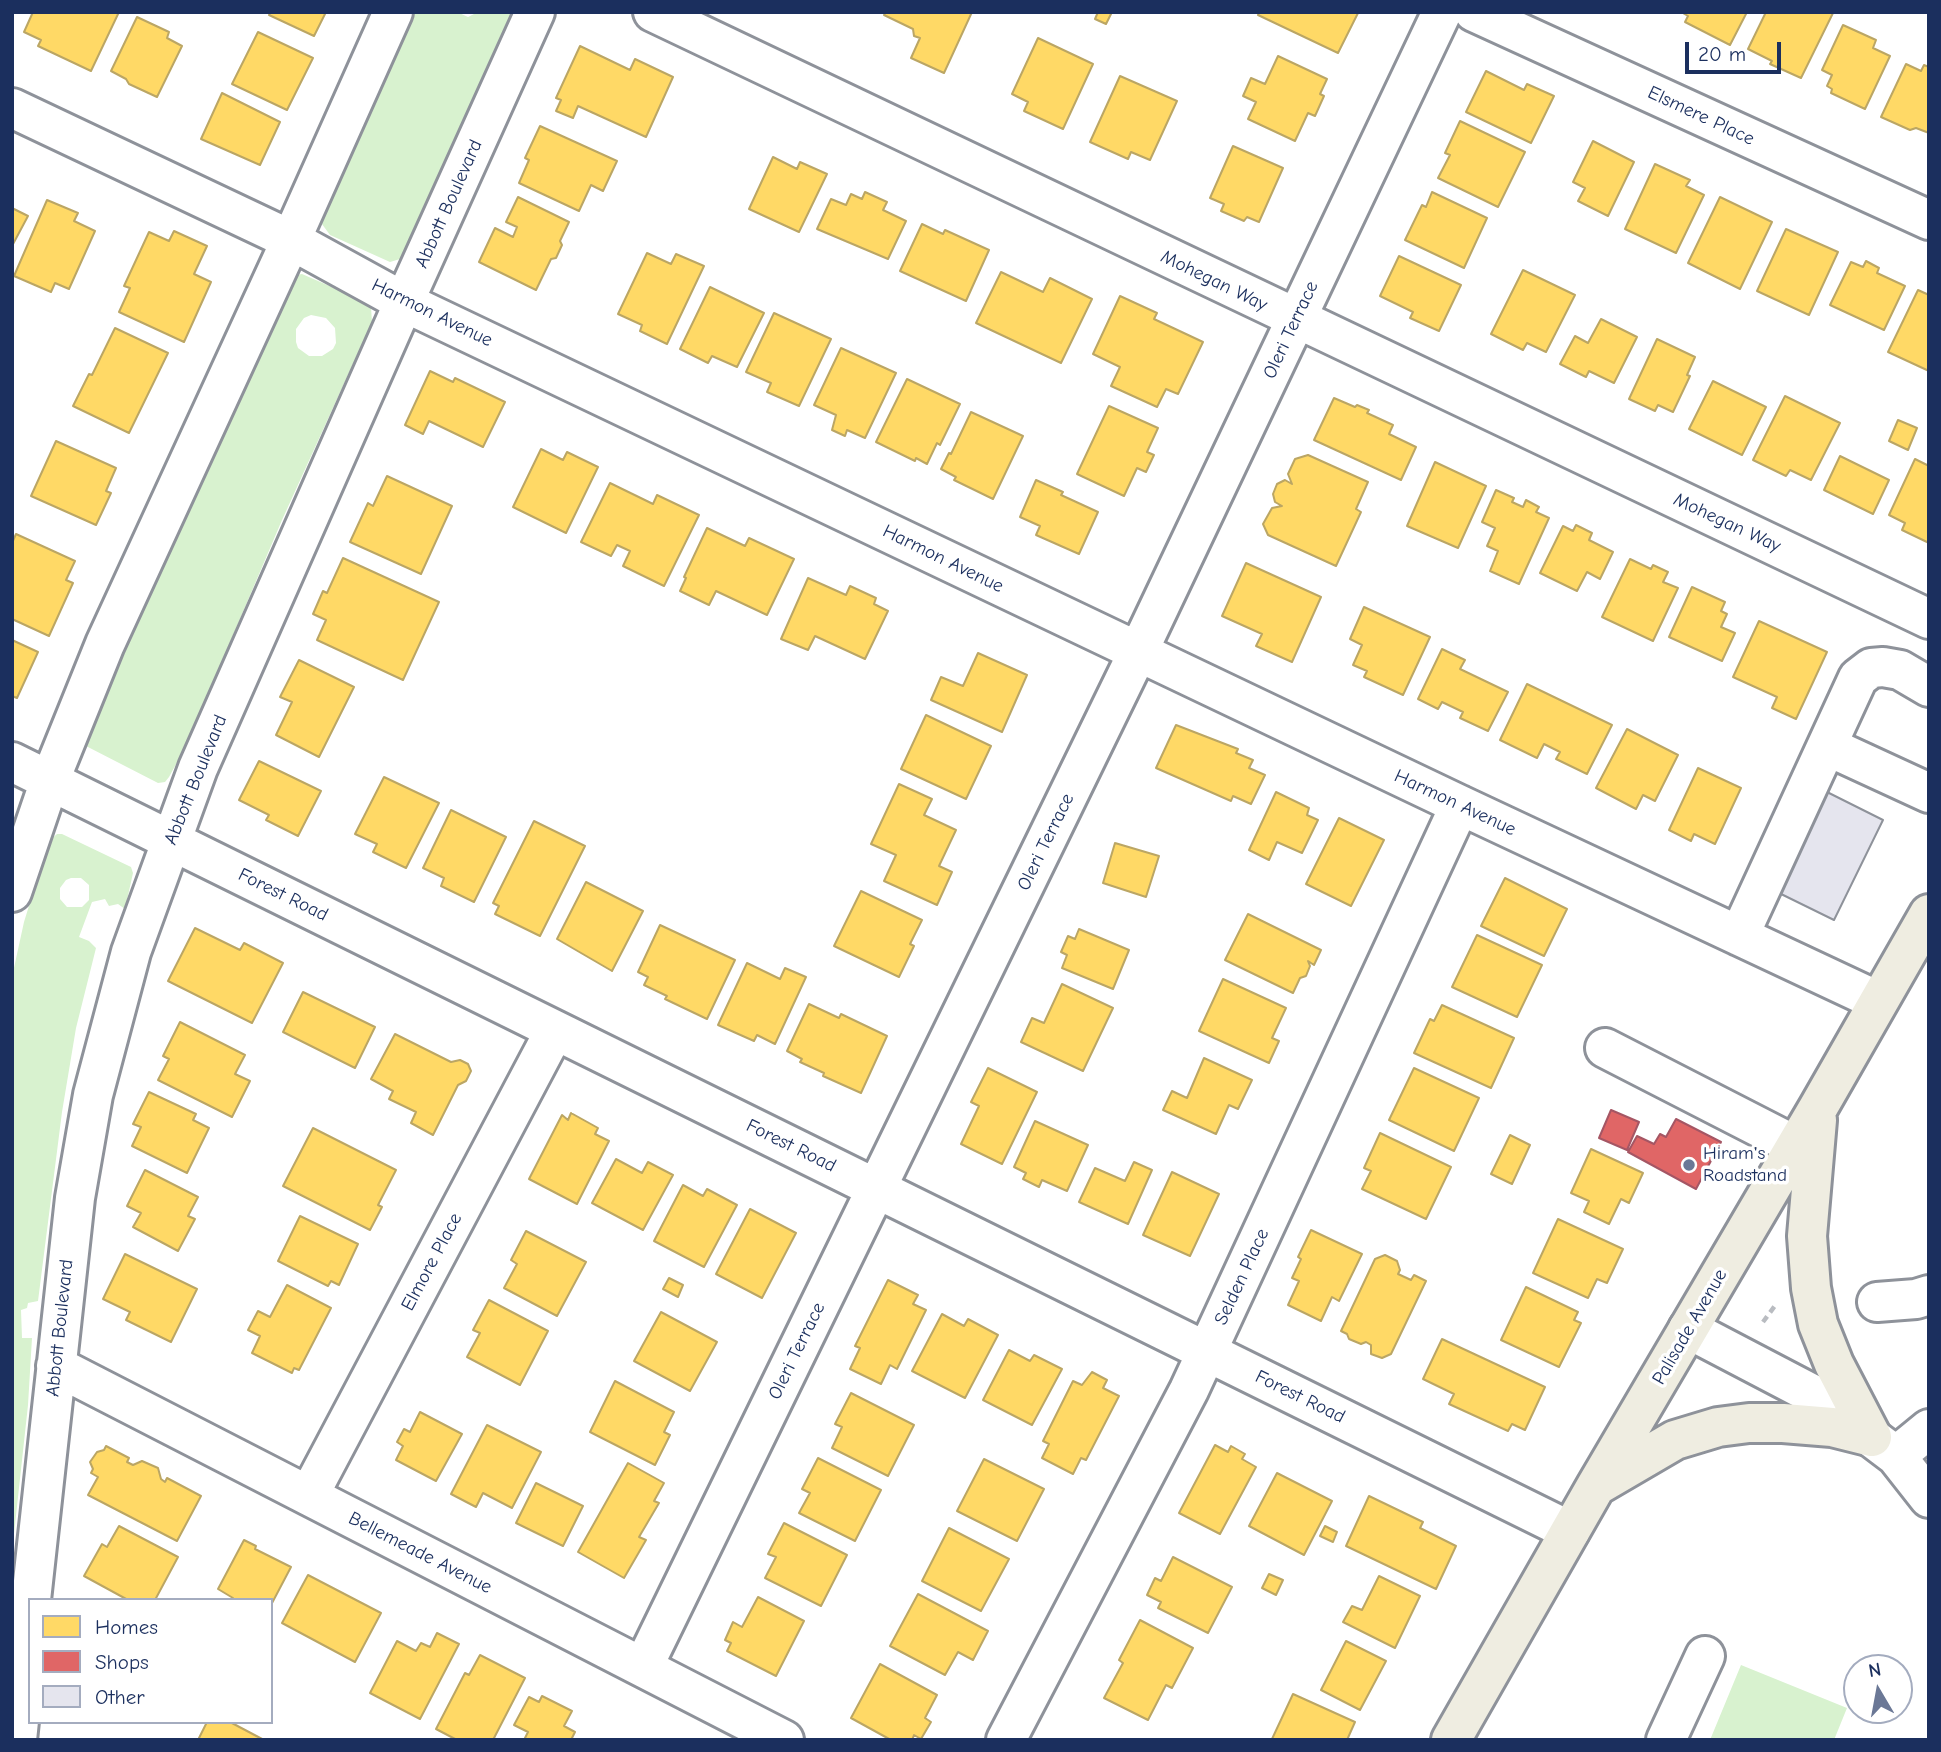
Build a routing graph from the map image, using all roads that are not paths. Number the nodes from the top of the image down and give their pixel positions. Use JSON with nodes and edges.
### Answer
{"nodes":[{"id":1,"x":393,"y":12,"type":"edge"},
{"id":2,"x":536,"y":12,"type":"edge"},
{"id":3,"x":653,"y":12,"type":"edge"},
{"id":4,"x":1442,"y":12,"type":"edge"},
{"id":5,"x":1474,"y":12,"type":"edge"},
{"id":6,"x":12,"y":108,"type":"edge"},
{"id":7,"x":1929,"y":220,"type":"edge"},
{"id":8,"x":291,"y":240,"type":"junction"},
{"id":9,"x":404,"y":302,"type":"junction"},
{"id":10,"x":1296,"y":319,"type":"junction"},
{"id":11,"x":1929,"y":619,"type":"edge"},
{"id":12,"x":1138,"y":652,"type":"junction"},
{"id":13,"x":1929,"y":687,"type":"edge"},
{"id":14,"x":1827,"y":746,"type":"junction"},
{"id":15,"x":12,"y":762,"type":"edge"},
{"id":16,"x":50,"y":780,"type":"junction"},
{"id":17,"x":1929,"y":793,"type":"edge"},
{"id":18,"x":1460,"y":805,"type":"junction"},
{"id":19,"x":172,"y":840,"type":"junction"},
{"id":20,"x":12,"y":892,"type":"edge"},
{"id":21,"x":1929,"y":914,"type":"edge"},
{"id":22,"x":1740,"y":936,"type":"junction"},
{"id":23,"x":1878,"y":1001,"type":"junction"},
{"id":24,"x":555,"y":1030,"type":"junction"},
{"id":25,"x":1605,"y":1048,"type":"dead end"},
{"id":26,"x":1818,"y":1108,"type":"junction"},
{"id":27,"x":1796,"y":1146,"type":"junction"},
{"id":28,"x":877,"y":1188,"type":"junction"},
{"id":29,"x":1929,"y":1295,"type":"edge"},
{"id":30,"x":1877,"y":1302,"type":"dead end"},
{"id":31,"x":1688,"y":1329,"type":"junction"},
{"id":32,"x":1207,"y":1352,"type":"junction"},
{"id":33,"x":56,"y":1366,"type":"junction"},
{"id":34,"x":1929,"y":1429,"type":"edge"},
{"id":35,"x":1884,"y":1446,"type":"junction"},
{"id":36,"x":1596,"y":1486,"type":"junction"},
{"id":37,"x":309,"y":1495,"type":"junction"},
{"id":38,"x":1929,"y":1498,"type":"edge"},
{"id":39,"x":1570,"y":1531,"type":"junction"},
{"id":40,"x":31,"y":1598,"type":"edge"},
{"id":41,"x":28,"y":1634,"type":"edge"},
{"id":42,"x":1705,"y":1656,"type":"dead end"},
{"id":43,"x":643,"y":1667,"type":"junction"},
{"id":44,"x":17,"y":1740,"type":"edge"},
{"id":45,"x":784,"y":1740,"type":"edge"},
{"id":46,"x":1006,"y":1740,"type":"edge"},
{"id":47,"x":1451,"y":1740,"type":"edge"},
{"id":48,"x":1666,"y":1740,"type":"edge"}],
"edges":[{"from":1,"to":8,"type":"street"},
{"from":2,"to":9,"type":"street","name":"Abbott Boulevard"},
{"from":3,"to":10,"type":"street","name":"Mohegan Way"},
{"from":4,"to":10,"type":"street","name":"Oleri Terrace"},
{"from":5,"to":7,"type":"street","name":"Elsmere Place"},
{"from":6,"to":8,"type":"street","name":"Harmon Avenue"},
{"from":8,"to":9,"type":"street","name":"Harmon Avenue"},
{"from":8,"to":16,"type":"street"},
{"from":9,"to":12,"type":"street","name":"Harmon Avenue"},
{"from":9,"to":19,"type":"street","name":"Abbott Boulevard"},
{"from":10,"to":11,"type":"street","name":"Mohegan Way"},
{"from":10,"to":12,"type":"street","name":"Oleri Terrace"},
{"from":12,"to":18,"type":"street","name":"Harmon Avenue"},
{"from":12,"to":28,"type":"street","name":"Oleri Terrace"},
{"from":13,"to":14,"type":"street"},
{"from":14,"to":17,"type":"street"},
{"from":14,"to":22,"type":"street"},
{"from":15,"to":16,"type":"street","name":"Forest Road"},
{"from":16,"to":19,"type":"street","name":"Forest Road"},
{"from":16,"to":20,"type":"street"},
{"from":18,"to":22,"type":"street","name":"Harmon Avenue"},
{"from":18,"to":32,"type":"street","name":"Selden Place"},
{"from":19,"to":24,"type":"street","name":"Forest Road"},
{"from":19,"to":33,"type":"street","name":"Abbott Boulevard"},
{"from":21,"to":23,"type":"main road","name":"Palisade Avenue"},
{"from":22,"to":23,"type":"street","name":"Harmon Avenue"},
{"from":23,"to":26,"type":"main road","name":"Palisade Avenue"},
{"from":24,"to":28,"type":"street","name":"Forest Road"},
{"from":24,"to":37,"type":"street","name":"Elmore Place"},
{"from":25,"to":27,"type":"street"},
{"from":26,"to":27,"type":"main road","name":"Palisade Avenue"},
{"from":26,"to":35,"type":"main road"},
{"from":27,"to":31,"type":"main road","name":"Palisade Avenue"},
{"from":28,"to":32,"type":"street","name":"Forest Road"},
{"from":28,"to":43,"type":"street","name":"Oleri Terrace"},
{"from":29,"to":30,"type":"street"},
{"from":31,"to":35,"type":"street"},
{"from":31,"to":36,"type":"main road","name":"Palisade Avenue"},
{"from":32,"to":39,"type":"street","name":"Forest Road"},
{"from":32,"to":46,"type":"street","name":"Selden Place"},
{"from":33,"to":37,"type":"street","name":"Bellemeade Avenue"},
{"from":33,"to":40,"type":"street","name":"Abbott Boulevard"},
{"from":34,"to":35,"type":"street"},
{"from":35,"to":36,"type":"main road"},
{"from":35,"to":38,"type":"street"},
{"from":36,"to":39,"type":"main road","name":"Palisade Avenue"},
{"from":37,"to":43,"type":"street","name":"Bellemeade Avenue"},
{"from":39,"to":47,"type":"main road","name":"Palisade Avenue"},
{"from":41,"to":44,"type":"street"},
{"from":42,"to":48,"type":"street"},
{"from":43,"to":45,"type":"street","name":"Bellemeade Avenue"}]}
